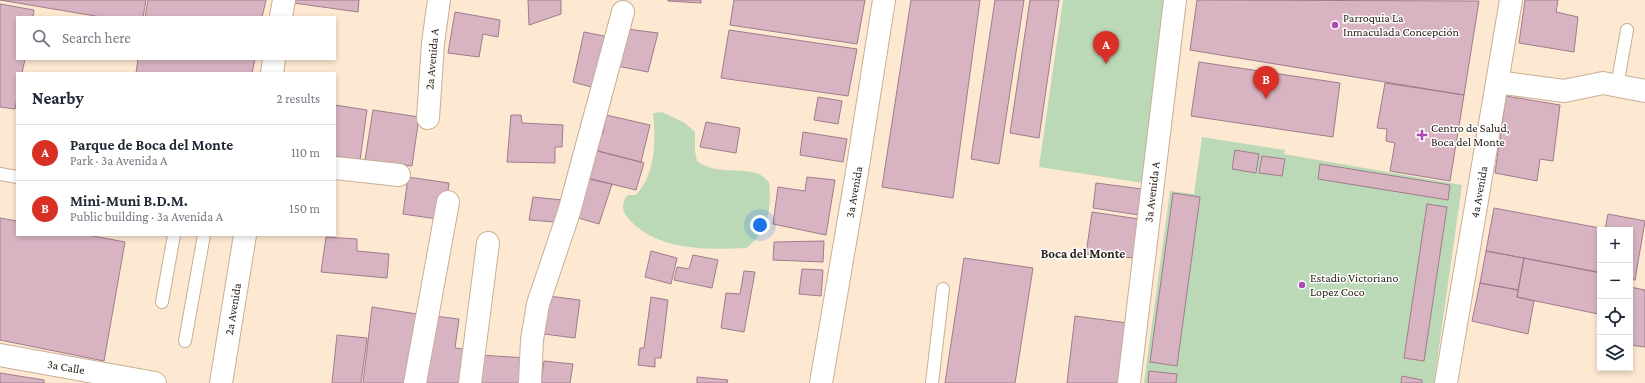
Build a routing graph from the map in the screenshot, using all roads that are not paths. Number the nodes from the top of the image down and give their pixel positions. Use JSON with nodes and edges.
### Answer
{"nodes":[{"id":1,"x":284,"y":0,"type":"edge"},
{"id":2,"x":439,"y":0,"type":"edge"},
{"id":3,"x":884,"y":0,"type":"edge"},
{"id":4,"x":1175,"y":0,"type":"edge"},
{"id":5,"x":1511,"y":0,"type":"edge"},
{"id":6,"x":623,"y":12,"type":"dead end"},
{"id":7,"x":281,"y":16,"type":"edge"},
{"id":8,"x":1627,"y":30,"type":"dead end"},
{"id":9,"x":274,"y":60,"type":"edge"},
{"id":10,"x":272,"y":72,"type":"edge"},
{"id":11,"x":1497,"y":82,"type":"junction"},
{"id":12,"x":1617,"y":86,"type":"junction"},
{"id":13,"x":1645,"y":91,"type":"edge"},
{"id":14,"x":428,"y":118,"type":"dead end"},
{"id":15,"x":336,"y":168,"type":"edge"},
{"id":16,"x":0,"y":174,"type":"edge"},
{"id":17,"x":399,"y":175,"type":"dead end"},
{"id":18,"x":16,"y":177,"type":"edge"},
{"id":19,"x":448,"y":202,"type":"dead end"},
{"id":20,"x":174,"y":236,"type":"edge"},
{"id":21,"x":204,"y":236,"type":"edge"},
{"id":22,"x":245,"y":236,"type":"edge"},
{"id":23,"x":488,"y":243,"type":"dead end"},
{"id":24,"x":943,"y":289,"type":"dead end"},
{"id":25,"x":162,"y":302,"type":"dead end"},
{"id":26,"x":185,"y":341,"type":"dead end"},
{"id":27,"x":0,"y":355,"type":"edge"},
{"id":28,"x":155,"y":383,"type":"edge"},
{"id":29,"x":221,"y":383,"type":"edge"},
{"id":30,"x":415,"y":383,"type":"edge"},
{"id":31,"x":470,"y":383,"type":"edge"},
{"id":32,"x":530,"y":383,"type":"edge"},
{"id":33,"x":821,"y":383,"type":"edge"},
{"id":34,"x":932,"y":383,"type":"edge"},
{"id":35,"x":1129,"y":383,"type":"edge"},
{"id":36,"x":1448,"y":383,"type":"edge"}],
"edges":[{"from":1,"to":7,"type":"street"},
{"from":2,"to":14,"type":"street","name":"2a Avenida A"},
{"from":3,"to":33,"type":"street","name":"3a Avenida"},
{"from":4,"to":35,"type":"street","name":"3a Avenida A"},
{"from":5,"to":11,"type":"street","name":"4a Avenida"},
{"from":6,"to":32,"type":"street"},
{"from":8,"to":12,"type":"lane"},
{"from":9,"to":10,"type":"street"},
{"from":11,"to":12,"type":"street"},
{"from":11,"to":36,"type":"street","name":"4a Avenida"},
{"from":12,"to":13,"type":"street"},
{"from":15,"to":17,"type":"street"},
{"from":16,"to":18,"type":"lane"},
{"from":19,"to":30,"type":"street"},
{"from":20,"to":25,"type":"lane"},
{"from":21,"to":26,"type":"lane"},
{"from":22,"to":29,"type":"street","name":"2a Avenida"},
{"from":23,"to":31,"type":"street"},
{"from":24,"to":34,"type":"lane"},
{"from":27,"to":28,"type":"street","name":"3a Calle"}]}
